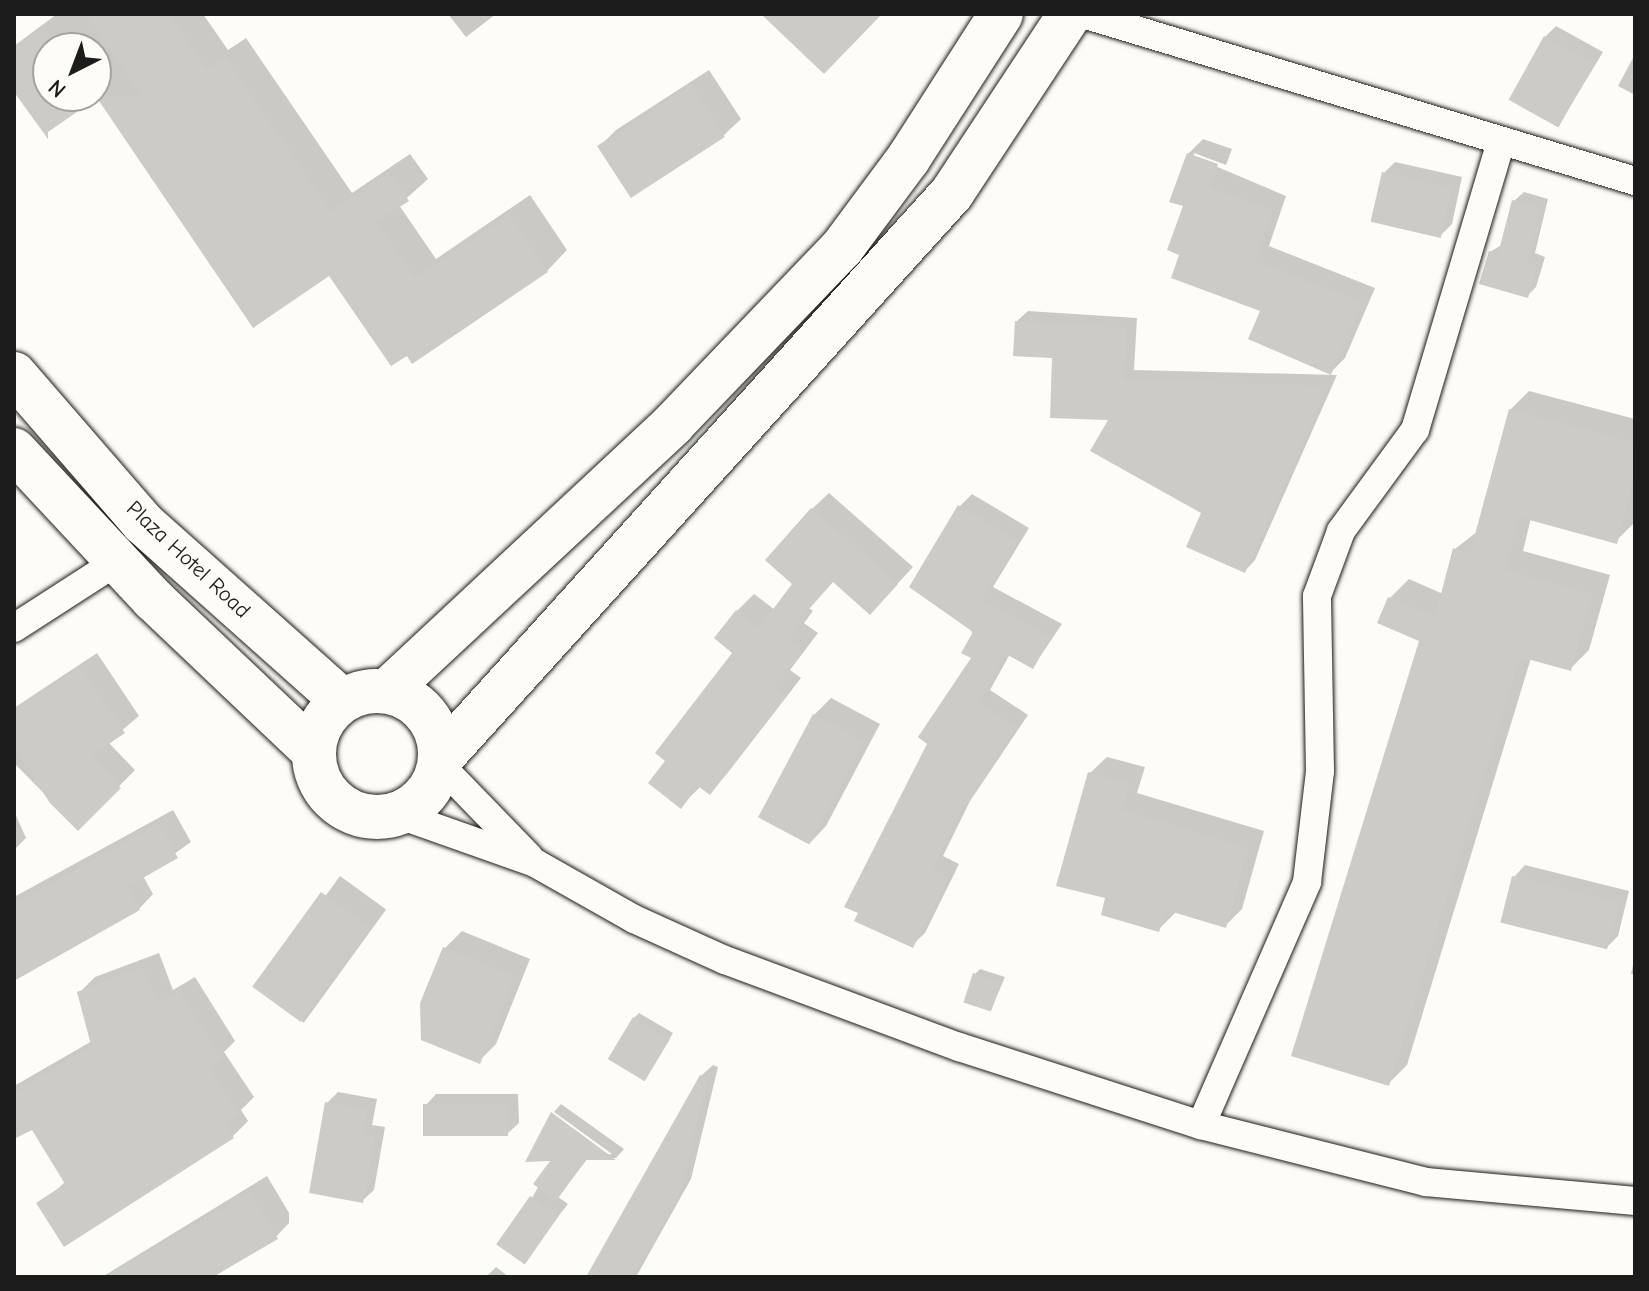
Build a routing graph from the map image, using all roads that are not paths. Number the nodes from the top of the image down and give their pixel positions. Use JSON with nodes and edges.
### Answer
{"nodes":[{"id":1,"x":1001,"y":14,"type":"edge"},
{"id":2,"x":1070,"y":14,"type":"edge"},
{"id":3,"x":1083,"y":14,"type":"edge"},
{"id":4,"x":1501,"y":142,"type":"junction"},
{"id":5,"x":1635,"y":181,"type":"edge"},
{"id":6,"x":14,"y":374,"type":"edge"},
{"id":7,"x":14,"y":450,"type":"edge"},
{"id":8,"x":118,"y":561,"type":"junction"},
{"id":9,"x":14,"y":628,"type":"edge"},
{"id":10,"x":387,"y":691,"type":"junction"},
{"id":11,"x":342,"y":700,"type":"junction"},
{"id":12,"x":313,"y":751,"type":"junction"},
{"id":13,"x":440,"y":762,"type":"junction"},
{"id":14,"x":397,"y":814,"type":"junction"},
{"id":15,"x":535,"y":863,"type":"junction"},
{"id":16,"x":1201,"y":1125,"type":"junction"},
{"id":17,"x":1635,"y":1201,"type":"edge"}],
"edges":[{"from":1,"to":10,"type":"main road"},
{"from":2,"to":13,"type":"main road"},
{"from":3,"to":4,"type":"street"},
{"from":4,"to":5,"type":"street"},
{"from":4,"to":16,"type":"street"},
{"from":6,"to":11,"type":"main road","name":"Plaza Hotel Road"},
{"from":7,"to":8,"type":"main road"},
{"from":8,"to":9,"type":"street"},
{"from":8,"to":12,"type":"main road"},
{"from":10,"to":11,"type":"main road"},
{"from":10,"to":13,"type":"main road"},
{"from":11,"to":12,"type":"main road"},
{"from":12,"to":14,"type":"main road"},
{"from":13,"to":14,"type":"main road"},
{"from":13,"to":15,"type":"street"},
{"from":14,"to":15,"type":"street"},
{"from":15,"to":16,"type":"street"},
{"from":16,"to":17,"type":"street"}]}
